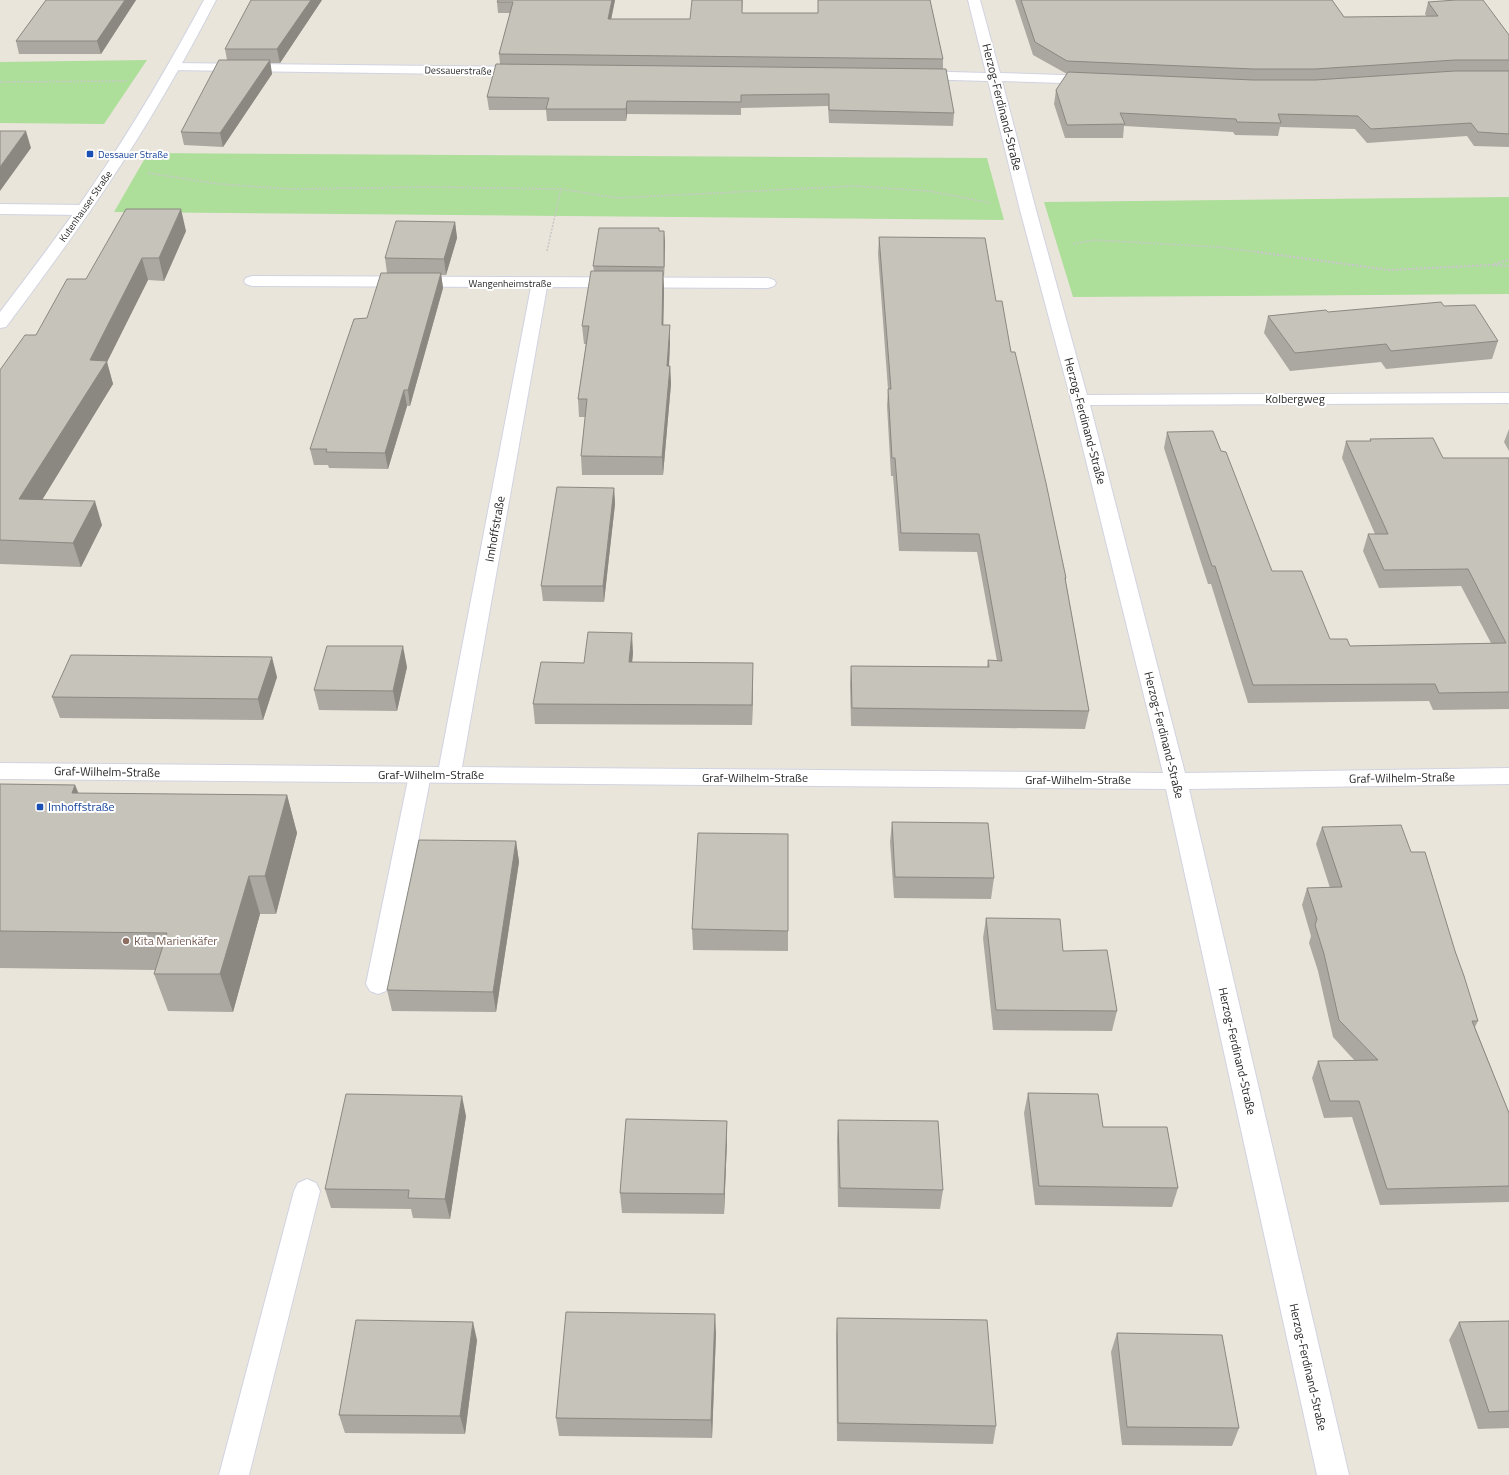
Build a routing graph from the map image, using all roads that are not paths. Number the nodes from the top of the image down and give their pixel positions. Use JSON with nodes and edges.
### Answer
{"nodes":[{"id":1,"x":210,"y":0,"type":"edge"},
{"id":2,"x":974,"y":0,"type":"edge"},
{"id":3,"x":174,"y":67,"type":"junction"},
{"id":4,"x":541,"y":71,"type":"edge"},
{"id":5,"x":907,"y":75,"type":"edge"},
{"id":6,"x":995,"y":76,"type":"junction"},
{"id":7,"x":1103,"y":80,"type":"edge"},
{"id":8,"x":0,"y":209,"type":"edge"},
{"id":9,"x":83,"y":210,"type":"junction"},
{"id":10,"x":252,"y":281,"type":"dead end"},
{"id":11,"x":540,"y":283,"type":"junction"},
{"id":12,"x":768,"y":283,"type":"dead end"},
{"id":13,"x":0,"y":323,"type":"edge"},
{"id":14,"x":1509,"y":398,"type":"edge"},
{"id":15,"x":1080,"y":400,"type":"junction"},
{"id":16,"x":0,"y":772,"type":"edge"},
{"id":17,"x":449,"y":775,"type":"junction"},
{"id":18,"x":420,"y":776,"type":"junction"},
{"id":19,"x":1509,"y":776,"type":"edge"},
{"id":20,"x":1176,"y":781,"type":"junction"},
{"id":21,"x":378,"y":984,"type":"dead end"},
{"id":22,"x":307,"y":1191,"type":"dead end"},
{"id":23,"x":234,"y":1475,"type":"edge"},
{"id":24,"x":1333,"y":1475,"type":"edge"}],
"edges":[{"from":1,"to":3,"type":"street","name":"Kutenhauser Straße"},
{"from":2,"to":6,"type":"street","name":"Herzog-Ferdinand-Straße"},
{"from":3,"to":4,"type":"street","name":"Dessauerstraße"},
{"from":3,"to":9,"type":"street","name":"Kutenhauser Straße"},
{"from":5,"to":6,"type":"street"},
{"from":6,"to":7,"type":"street"},
{"from":6,"to":15,"type":"street","name":"Herzog-Ferdinand-Straße"},
{"from":8,"to":9,"type":"street"},
{"from":9,"to":13,"type":"street","name":"Kutenhauser Straße"},
{"from":10,"to":11,"type":"street","name":"Wangenheimstraße"},
{"from":11,"to":12,"type":"street","name":"Wangenheimstraße"},
{"from":11,"to":17,"type":"street","name":"Imhoffstraße"},
{"from":14,"to":15,"type":"street","name":"Kolbergweg"},
{"from":15,"to":20,"type":"street","name":"Herzog-Ferdinand-Straße"},
{"from":16,"to":18,"type":"street","name":"Graf-Wilhelm-Straße"},
{"from":17,"to":18,"type":"street","name":"Graf-Wilhelm-Straße"},
{"from":17,"to":20,"type":"street","name":"Graf-Wilhelm-Straße"},
{"from":18,"to":21,"type":"lane"},
{"from":19,"to":20,"type":"street","name":"Graf-Wilhelm-Straße"},
{"from":20,"to":24,"type":"street","name":"Herzog-Ferdinand-Straße"},
{"from":22,"to":23,"type":"lane"}]}
